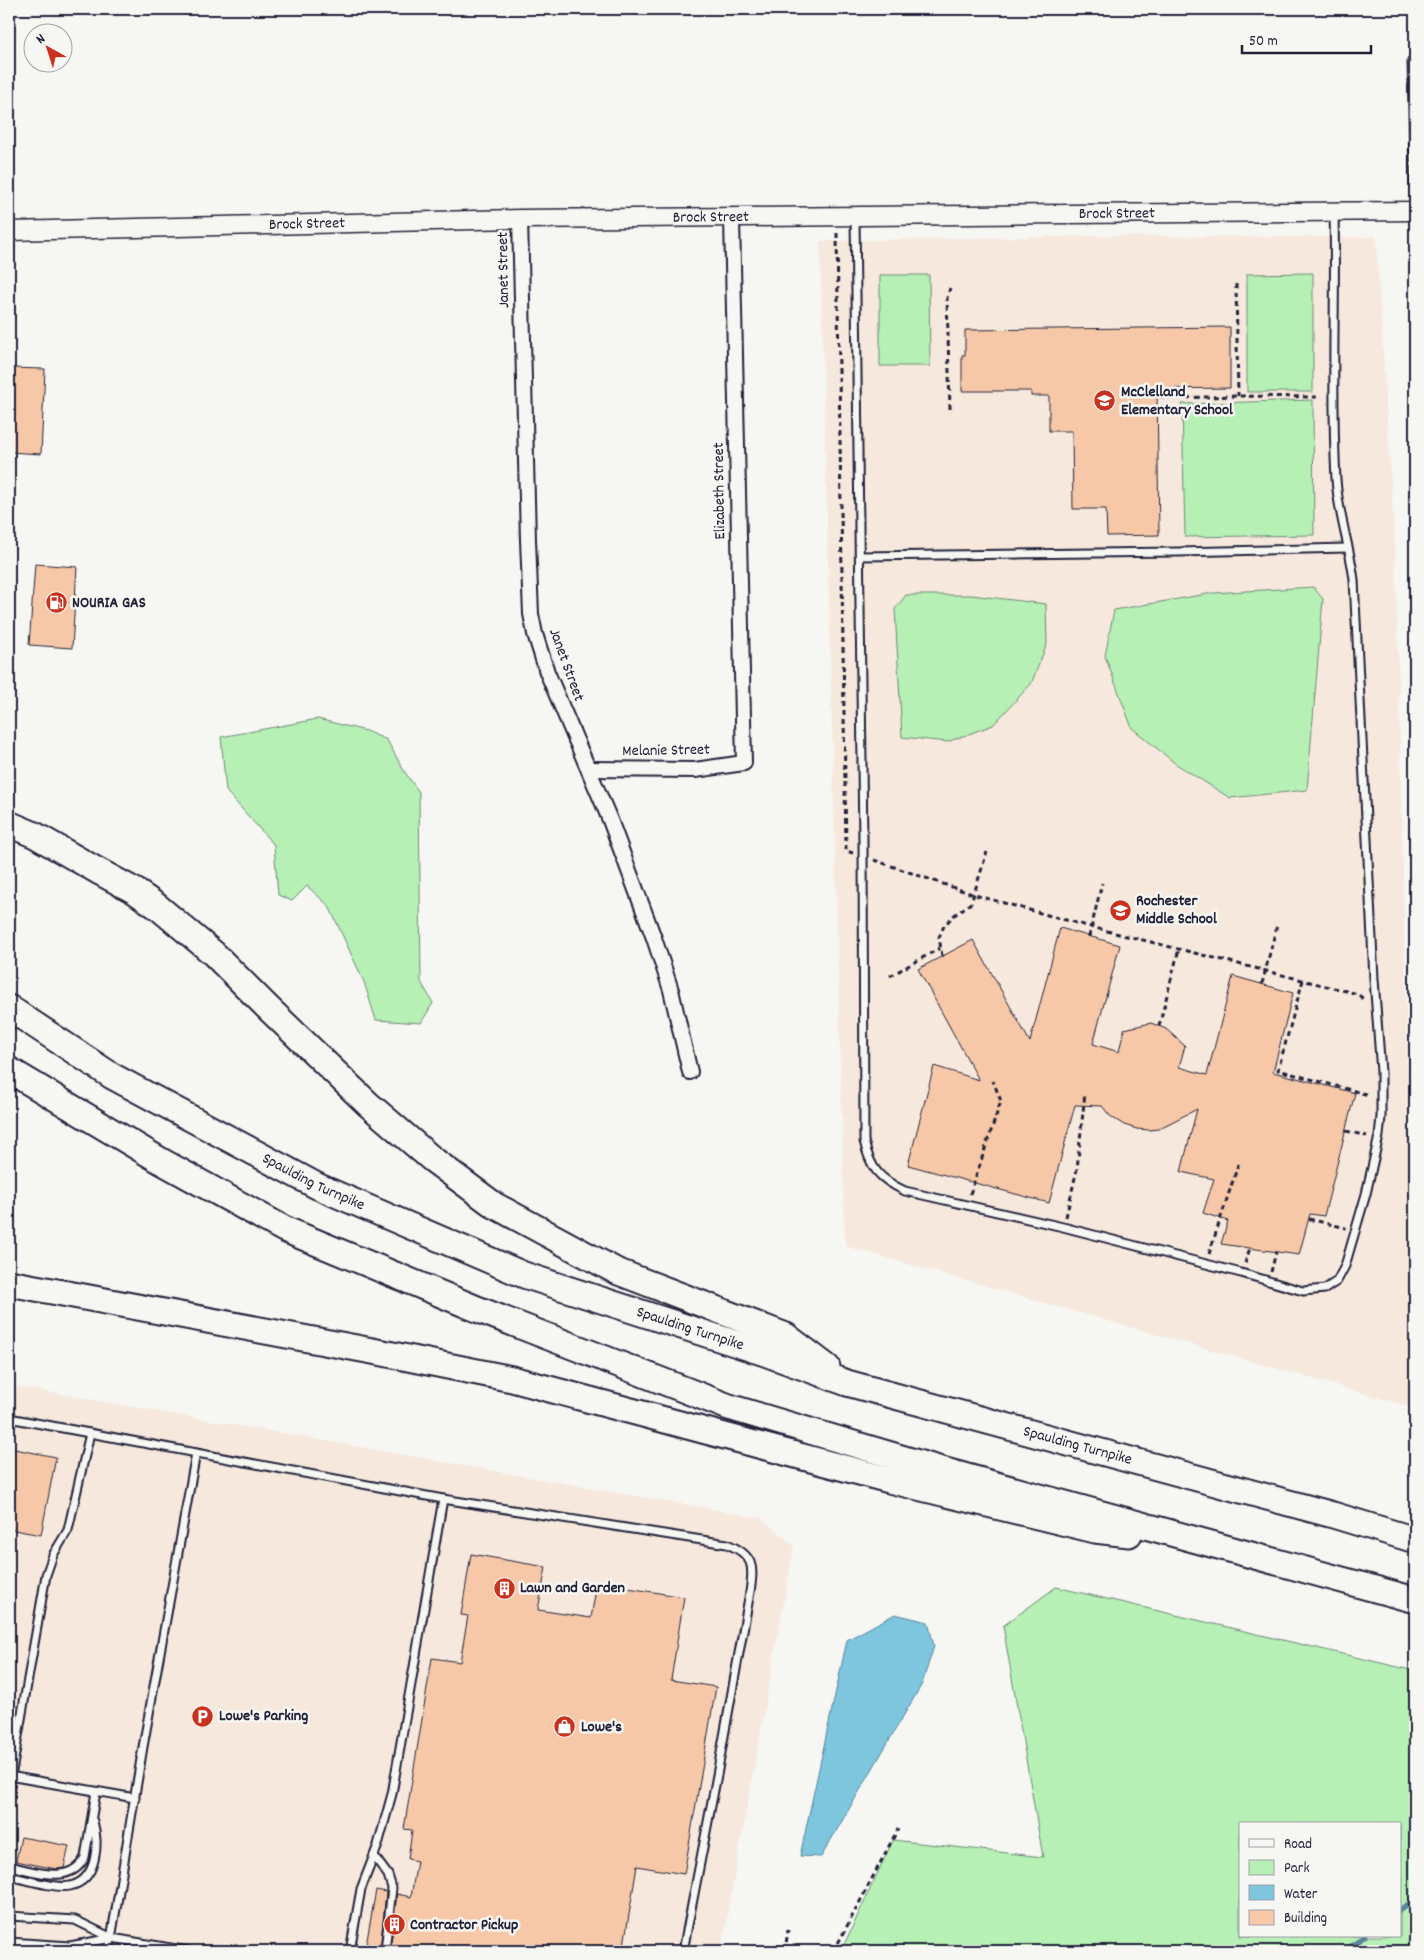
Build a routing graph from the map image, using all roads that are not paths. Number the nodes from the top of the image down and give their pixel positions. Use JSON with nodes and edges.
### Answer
{"nodes":[{"id":1,"x":1412,"y":61,"type":"dead end"},
{"id":2,"x":1415,"y":205,"type":"edge"},
{"id":3,"x":1334,"y":211,"type":"junction"},
{"id":4,"x":1415,"y":211,"type":"edge"},
{"id":5,"x":855,"y":216,"type":"junction"},
{"id":6,"x":732,"y":218,"type":"junction"},
{"id":7,"x":520,"y":219,"type":"junction"},
{"id":8,"x":9,"y":231,"type":"edge"},
{"id":9,"x":1348,"y":548,"type":"junction"},
{"id":10,"x":860,"y":556,"type":"junction"},
{"id":11,"x":744,"y":763,"type":"joint"},
{"id":12,"x":589,"y":769,"type":"junction"},
{"id":13,"x":9,"y":814,"type":"edge"},
{"id":14,"x":9,"y":824,"type":"edge"},
{"id":15,"x":35,"y":835,"type":"junction"},
{"id":16,"x":9,"y":1008,"type":"edge"},
{"id":17,"x":9,"y":1070,"type":"edge"},
{"id":18,"x":690,"y":1072,"type":"dead end"},
{"id":19,"x":9,"y":1283,"type":"edge"},
{"id":20,"x":847,"y":1382,"type":"junction"},
{"id":21,"x":9,"y":1418,"type":"edge"},
{"id":22,"x":90,"y":1433,"type":"junction"},
{"id":23,"x":196,"y":1453,"type":"junction"},
{"id":24,"x":443,"y":1499,"type":"junction"},
{"id":25,"x":1415,"y":1540,"type":"edge"},
{"id":26,"x":1223,"y":1546,"type":"junction"},
{"id":27,"x":1415,"y":1600,"type":"edge"},
{"id":28,"x":10,"y":1776,"type":"edge"},
{"id":29,"x":96,"y":1792,"type":"junction"},
{"id":30,"x":135,"y":1798,"type":"junction"},
{"id":31,"x":93,"y":1817,"type":"junction"},
{"id":32,"x":374,"y":1856,"type":"junction"},
{"id":33,"x":9,"y":1866,"type":"edge"},
{"id":34,"x":9,"y":1876,"type":"edge"},
{"id":35,"x":9,"y":1916,"type":"edge"},
{"id":36,"x":112,"y":1938,"type":"junction"},
{"id":37,"x":9,"y":1942,"type":"edge"},
{"id":38,"x":109,"y":1951,"type":"edge"},
{"id":39,"x":188,"y":1951,"type":"edge"},
{"id":40,"x":350,"y":1951,"type":"edge"},
{"id":41,"x":385,"y":1951,"type":"edge"},
{"id":42,"x":683,"y":1951,"type":"edge"}],
"edges":[{"from":1,"to":2,"type":"lane"},
{"from":3,"to":4,"type":"street","name":"Brock Street"},
{"from":3,"to":5,"type":"street","name":"Brock Street"},
{"from":3,"to":9,"type":"lane"},
{"from":5,"to":6,"type":"street","name":"Brock Street"},
{"from":5,"to":10,"type":"lane"},
{"from":6,"to":7,"type":"street","name":"Brock Street"},
{"from":6,"to":11,"type":"street","name":"Elizabeth Street"},
{"from":7,"to":8,"type":"street","name":"Brock Street"},
{"from":7,"to":12,"type":"street","name":"Janet Street"},
{"from":9,"to":10,"type":"lane"},
{"from":9,"to":10,"type":"lane"},
{"from":11,"to":12,"type":"street","name":"Melanie Street"},
{"from":12,"to":18,"type":"street","name":"Janet Street"},
{"from":13,"to":15,"type":"highway"},
{"from":14,"to":15,"type":"highway"},
{"from":15,"to":20,"type":"highway"},
{"from":16,"to":20,"type":"highway","name":"Spaulding Turnpike"},
{"from":17,"to":26,"type":"highway"},
{"from":19,"to":26,"type":"highway"},
{"from":20,"to":25,"type":"highway","name":"Spaulding Turnpike"},
{"from":21,"to":22,"type":"lane"},
{"from":22,"to":23,"type":"lane"},
{"from":22,"to":28,"type":"lane"},
{"from":23,"to":24,"type":"lane"},
{"from":23,"to":30,"type":"lane"},
{"from":24,"to":32,"type":"lane"},
{"from":24,"to":42,"type":"lane"},
{"from":26,"to":27,"type":"highway"},
{"from":28,"to":29,"type":"lane"},
{"from":29,"to":30,"type":"lane"},
{"from":29,"to":31,"type":"lane"},
{"from":30,"to":36,"type":"lane"},
{"from":31,"to":33,"type":"lane"},
{"from":31,"to":34,"type":"lane"},
{"from":32,"to":40,"type":"lane"},
{"from":32,"to":41,"type":"lane"},
{"from":35,"to":36,"type":"lane"},
{"from":36,"to":37,"type":"lane"},
{"from":36,"to":38,"type":"lane"},
{"from":36,"to":39,"type":"lane"}]}
